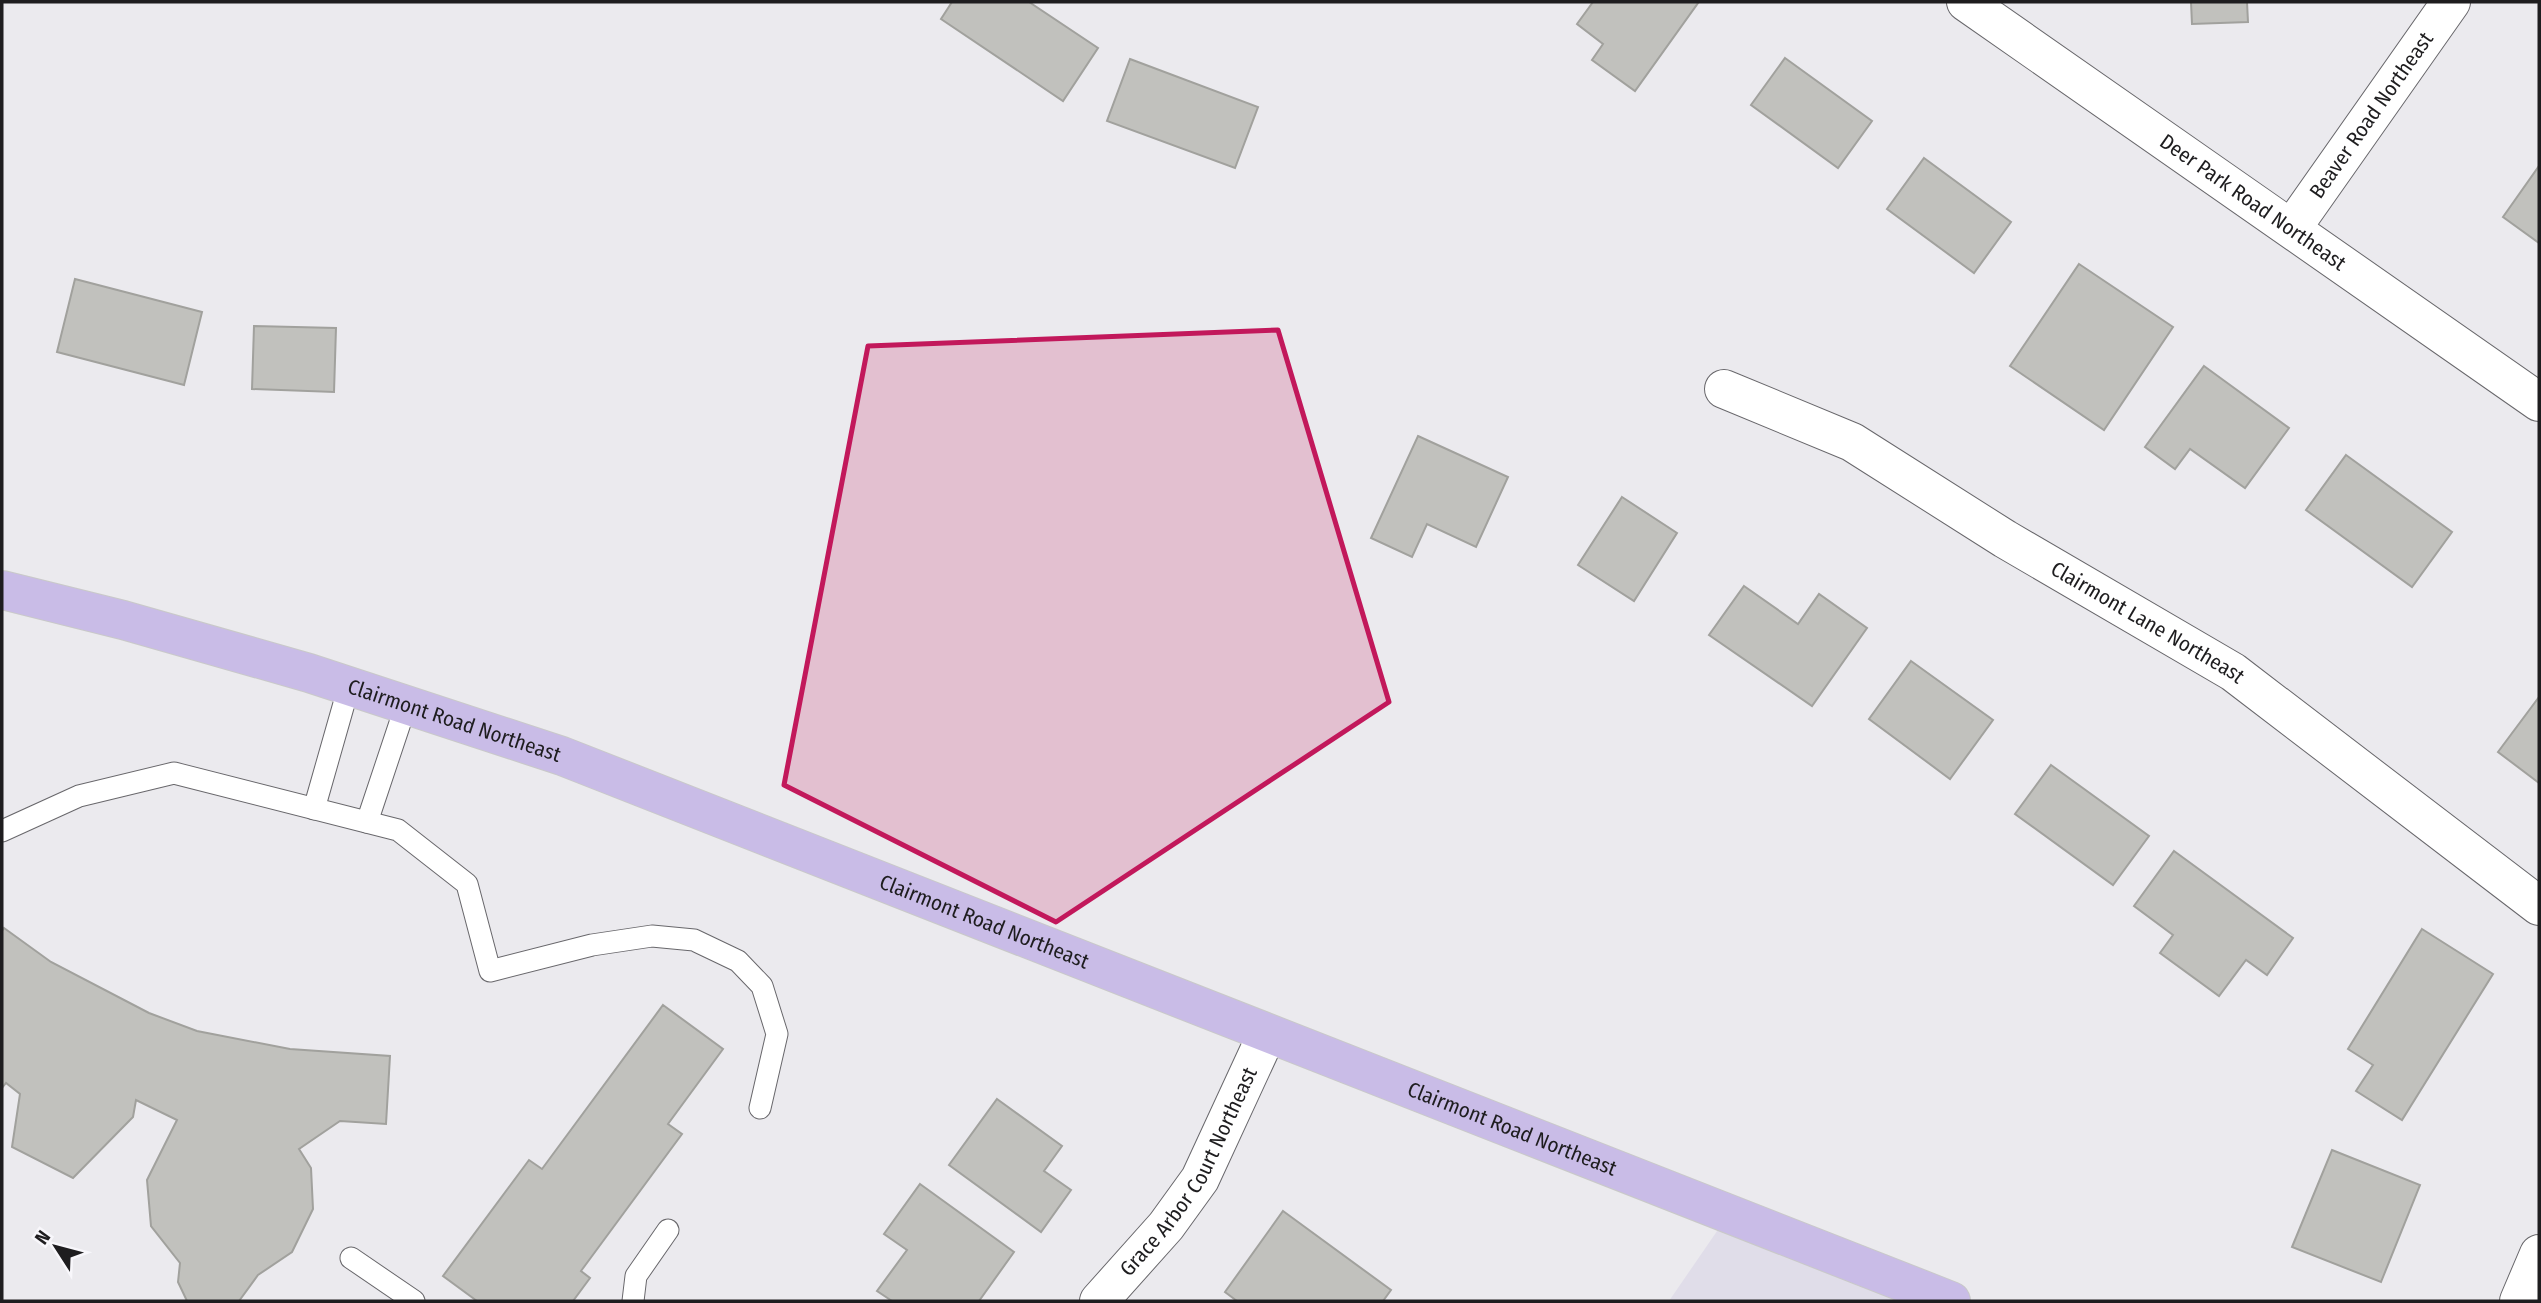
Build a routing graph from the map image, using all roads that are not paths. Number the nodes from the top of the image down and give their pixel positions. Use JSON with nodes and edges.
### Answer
{"nodes":[{"id":1,"x":1966,"y":2,"type":"edge"},
{"id":2,"x":2451,"y":2,"type":"edge"},
{"id":3,"x":2292,"y":228,"type":"junction"},
{"id":4,"x":1724,"y":389,"type":"dead end"},
{"id":5,"x":2539,"y":401,"type":"edge"},
{"id":6,"x":2,"y":590,"type":"edge"},
{"id":7,"x":349,"y":686,"type":"junction"},
{"id":8,"x":406,"y":705,"type":"junction"},
{"id":9,"x":314,"y":809,"type":"junction"},
{"id":10,"x":367,"y":822,"type":"junction"},
{"id":11,"x":2,"y":831,"type":"edge"},
{"id":12,"x":2539,"y":906,"type":"edge"},
{"id":13,"x":1268,"y":1034,"type":"junction"},
{"id":14,"x":760,"y":1108,"type":"dead end"},
{"id":15,"x":667,"y":1230,"type":"dead end"},
{"id":16,"x":2539,"y":1254,"type":"edge"},
{"id":17,"x":351,"y":1258,"type":"dead end"},
{"id":18,"x":414,"y":1301,"type":"edge"},
{"id":19,"x":633,"y":1301,"type":"edge"},
{"id":20,"x":1099,"y":1301,"type":"edge"},
{"id":21,"x":1951,"y":1301,"type":"edge"},
{"id":22,"x":2519,"y":1301,"type":"edge"}],
"edges":[{"from":1,"to":3,"type":"street","name":"Deer Park Road Northeast"},
{"from":2,"to":3,"type":"street","name":"Beaver Road Northeast"},
{"from":3,"to":5,"type":"street","name":"Deer Park Road Northeast"},
{"from":4,"to":12,"type":"street","name":"Clairmont Lane Northeast"},
{"from":6,"to":7,"type":"main road","name":"Clairmont Road Northeast"},
{"from":7,"to":8,"type":"main road","name":"Clairmont Road Northeast"},
{"from":7,"to":9,"type":"lane"},
{"from":8,"to":10,"type":"lane"},
{"from":8,"to":13,"type":"main road","name":"Clairmont Road Northeast"},
{"from":9,"to":10,"type":"lane"},
{"from":9,"to":11,"type":"lane"},
{"from":10,"to":14,"type":"lane"},
{"from":13,"to":20,"type":"street","name":"Grace Arbor Court Northeast"},
{"from":13,"to":21,"type":"main road","name":"Clairmont Road Northeast"},
{"from":15,"to":19,"type":"lane"},
{"from":16,"to":22,"type":"street"},
{"from":17,"to":18,"type":"lane"}]}
